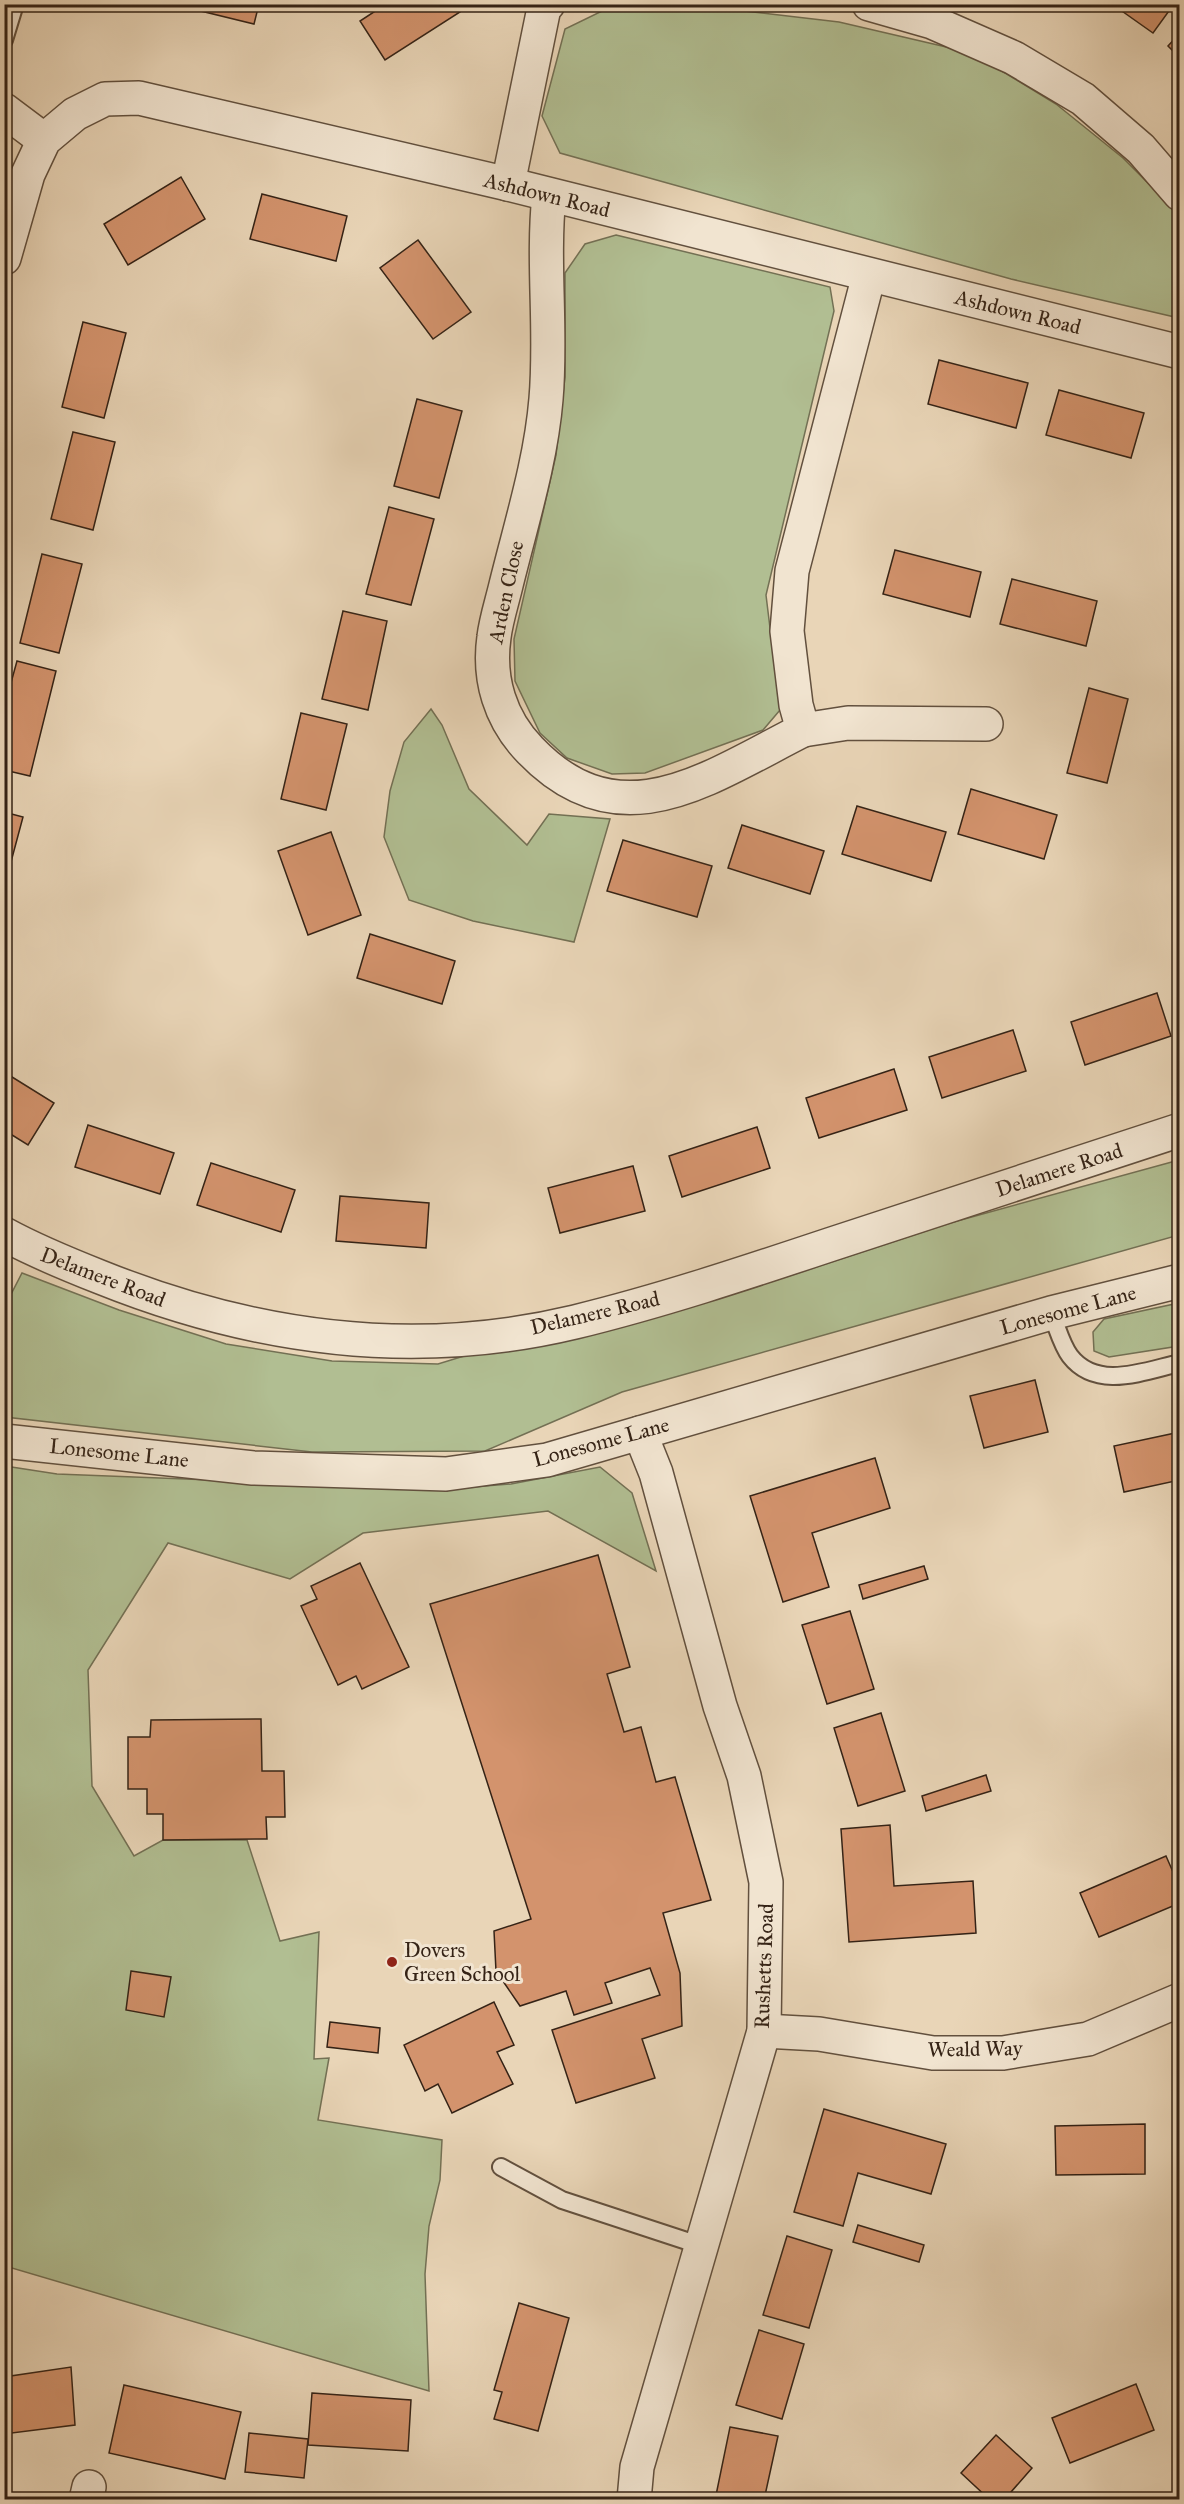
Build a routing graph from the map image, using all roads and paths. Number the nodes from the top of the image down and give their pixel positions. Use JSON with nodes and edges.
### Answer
{"nodes":[{"id":1,"x":15,"y":4,"type":"edge"},
{"id":2,"x":548,"y":4,"type":"edge"},
{"id":3,"x":869,"y":4,"type":"edge"},
{"id":4,"x":4,"y":40,"type":"edge"},
{"id":5,"x":4,"y":111,"type":"edge"},
{"id":6,"x":44,"y":140,"type":"junction"},
{"id":7,"x":508,"y":184,"type":"junction"},
{"id":8,"x":1179,"y":194,"type":"edge"},
{"id":9,"x":549,"y":195,"type":"junction"},
{"id":10,"x":4,"y":258,"type":"edge"},
{"id":11,"x":869,"y":275,"type":"junction"},
{"id":12,"x":1179,"y":352,"type":"edge"},
{"id":13,"x":986,"y":724,"type":"dead end"},
{"id":14,"x":803,"y":730,"type":"junction"},
{"id":15,"x":1179,"y":1130,"type":"edge"},
{"id":16,"x":4,"y":1234,"type":"edge"},
{"id":17,"x":1179,"y":1281,"type":"edge"},
{"id":18,"x":1051,"y":1313,"type":"junction"},
{"id":19,"x":1179,"y":1364,"type":"edge"},
{"id":20,"x":640,"y":1433,"type":"junction"},
{"id":21,"x":4,"y":1441,"type":"edge"},
{"id":22,"x":1179,"y":2000,"type":"edge"},
{"id":23,"x":764,"y":2031,"type":"junction"},
{"id":24,"x":501,"y":2167,"type":"dead end"},
{"id":25,"x":702,"y":2246,"type":"junction"},
{"id":26,"x":634,"y":2499,"type":"edge"}],
"edges":[{"from":1,"to":4,"type":"lane"},
{"from":2,"to":7,"type":"street"},
{"from":3,"to":8,"type":"street"},
{"from":5,"to":6,"type":"street"},
{"from":6,"to":7,"type":"street","name":"Ashdown Road"},
{"from":6,"to":10,"type":"street","name":"Ashdown Road"},
{"from":7,"to":9,"type":"street","name":"Ashdown Road"},
{"from":9,"to":11,"type":"street","name":"Ashdown Road"},
{"from":9,"to":14,"type":"street","name":"Arden Close"},
{"from":11,"to":12,"type":"street","name":"Ashdown Road"},
{"from":11,"to":14,"type":"street"},
{"from":13,"to":14,"type":"street","name":"Arden Close"},
{"from":15,"to":16,"type":"street","name":"Delamere Road"},
{"from":17,"to":18,"type":"street","name":"Lonesome Lane"},
{"from":18,"to":19,"type":"lane"},
{"from":18,"to":20,"type":"street","name":"Lonesome Lane"},
{"from":20,"to":21,"type":"street","name":"Lonesome Lane"},
{"from":20,"to":23,"type":"street","name":"Rushetts Road"},
{"from":22,"to":23,"type":"street","name":"Weald Way"},
{"from":23,"to":25,"type":"street","name":"Rushetts Road"},
{"from":24,"to":25,"type":"lane"},
{"from":25,"to":26,"type":"street","name":"Rushetts Road"}]}
